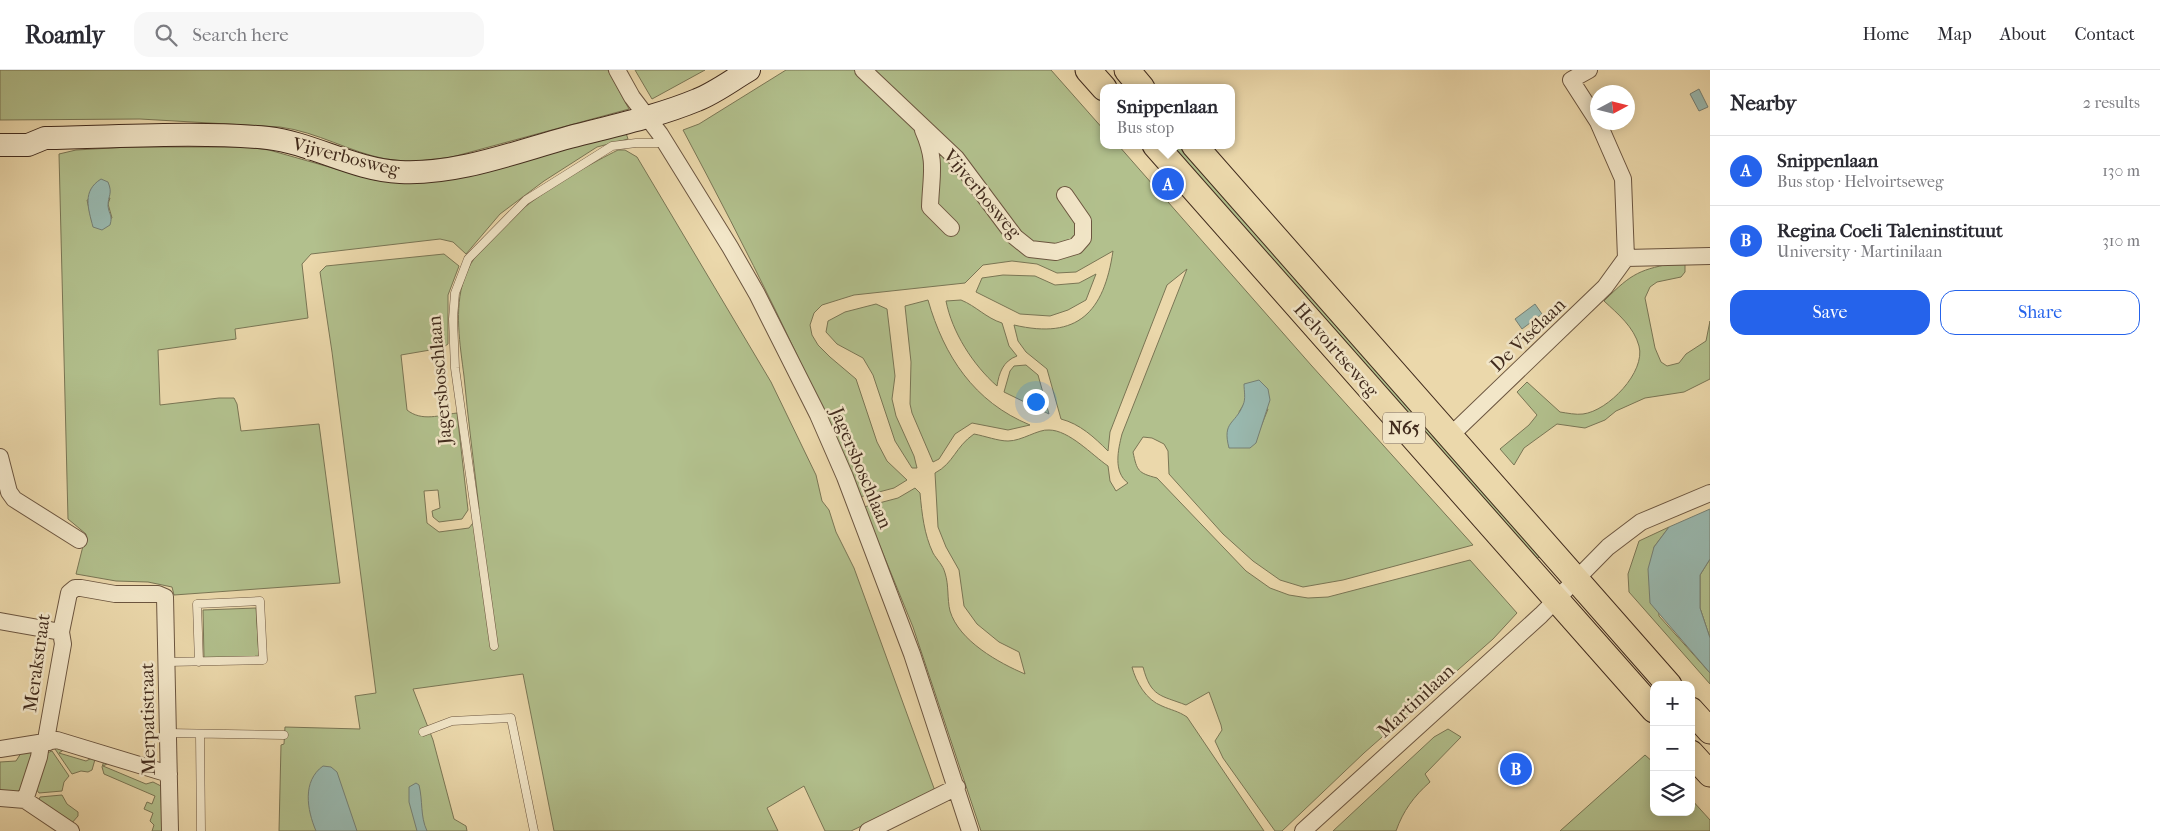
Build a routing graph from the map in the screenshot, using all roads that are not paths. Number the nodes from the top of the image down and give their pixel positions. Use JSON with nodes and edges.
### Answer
{"nodes":[{"id":1,"x":617,"y":70,"type":"edge"},
{"id":2,"x":749,"y":70,"type":"edge"},
{"id":3,"x":863,"y":70,"type":"edge"},
{"id":4,"x":1088,"y":70,"type":"edge"},
{"id":5,"x":1127,"y":70,"type":"edge"},
{"id":6,"x":1589,"y":70,"type":"edge"},
{"id":7,"x":1565,"y":75,"type":"edge"},
{"id":8,"x":1100,"y":84,"type":"edge"},
{"id":9,"x":1139,"y":84,"type":"edge"},
{"id":10,"x":1590,"y":111,"type":"edge"},
{"id":11,"x":646,"y":116,"type":"junction"},
{"id":12,"x":922,"y":128,"type":"junction"},
{"id":13,"x":1602,"y":130,"type":"edge"},
{"id":14,"x":0,"y":132,"type":"edge"},
{"id":15,"x":45,"y":138,"type":"junction"},
{"id":16,"x":666,"y":143,"type":"junction"},
{"id":17,"x":0,"y":145,"type":"edge"},
{"id":18,"x":1159,"y":149,"type":"edge"},
{"id":19,"x":1198,"y":149,"type":"edge"},
{"id":20,"x":1065,"y":195,"type":"dead end"},
{"id":21,"x":951,"y":228,"type":"dead end"},
{"id":22,"x":1710,"y":256,"type":"edge"},
{"id":23,"x":1626,"y":258,"type":"junction"},
{"id":24,"x":1451,"y":435,"type":"junction"},
{"id":25,"x":0,"y":457,"type":"edge"},
{"id":26,"x":1710,"y":493,"type":"edge"},
{"id":27,"x":5,"y":494,"type":"edge"},
{"id":28,"x":79,"y":540,"type":"dead end"},
{"id":29,"x":1576,"y":578,"type":"junction"},
{"id":30,"x":1556,"y":600,"type":"junction"},
{"id":31,"x":166,"y":607,"type":"joint"},
{"id":32,"x":0,"y":621,"type":"edge"},
{"id":33,"x":60,"y":632,"type":"junction"},
{"id":34,"x":494,"y":646,"type":"dead end"},
{"id":35,"x":167,"y":662,"type":"junction"},
{"id":36,"x":198,"y":662,"type":"junction"},
{"id":37,"x":1666,"y":681,"type":"edge"},
{"id":38,"x":1650,"y":706,"type":"edge"},
{"id":39,"x":1695,"y":714,"type":"edge"},
{"id":40,"x":1710,"y":731,"type":"edge"},
{"id":41,"x":423,"y":732,"type":"dead end"},
{"id":42,"x":168,"y":733,"type":"junction"},
{"id":43,"x":200,"y":734,"type":"junction"},
{"id":44,"x":284,"y":735,"type":"dead end"},
{"id":45,"x":45,"y":743,"type":"junction"},
{"id":46,"x":0,"y":749,"type":"edge"},
{"id":47,"x":1695,"y":757,"type":"edge"},
{"id":48,"x":169,"y":774,"type":"junction"},
{"id":49,"x":1710,"y":774,"type":"edge"},
{"id":50,"x":957,"y":788,"type":"junction"},
{"id":51,"x":0,"y":798,"type":"edge"},
{"id":52,"x":25,"y":800,"type":"junction"},
{"id":53,"x":51,"y":826,"type":"edge"},
{"id":54,"x":71,"y":831,"type":"edge"},
{"id":55,"x":170,"y":831,"type":"edge"},
{"id":56,"x":201,"y":831,"type":"edge"},
{"id":57,"x":534,"y":831,"type":"edge"},
{"id":58,"x":868,"y":831,"type":"edge"},
{"id":59,"x":970,"y":831,"type":"edge"},
{"id":60,"x":1303,"y":831,"type":"edge"}],
"edges":[{"from":1,"to":11,"type":"street","name":"Jagersboschlaan"},
{"from":2,"to":11,"type":"main road","name":"Vijverbosweg"},
{"from":3,"to":12,"type":"street","name":"Vijverbosweg"},
{"from":4,"to":8,"type":"main road"},
{"from":5,"to":9,"type":"main road"},
{"from":6,"to":7,"type":"street"},
{"from":7,"to":10,"type":"street"},
{"from":11,"to":15,"type":"main road","name":"Vijverbosweg"},
{"from":11,"to":16,"type":"street","name":"Jagersboschlaan"},
{"from":12,"to":20,"type":"street","name":"Vijverbosweg"},
{"from":12,"to":21,"type":"street","name":"Vijverbosweg"},
{"from":13,"to":23,"type":"street"},
{"from":14,"to":15,"type":"main road","name":"Vijverbosweg"},
{"from":15,"to":17,"type":"main road","name":"Vijverbosweg"},
{"from":16,"to":34,"type":"lane","name":"Jagersboschlaan"},
{"from":16,"to":50,"type":"street","name":"Jagersboschlaan"},
{"from":18,"to":30,"type":"main road","name":"Helvoirtseweg","number":"N65"},
{"from":19,"to":24,"type":"main road","name":"Helvoirtseweg","number":"N65"},
{"from":22,"to":23,"type":"street"},
{"from":23,"to":24,"type":"street","name":"De Visélaan"},
{"from":24,"to":29,"type":"main road","name":"Helvoirtseweg","number":"N65"},
{"from":25,"to":27,"type":"street"},
{"from":26,"to":29,"type":"street"},
{"from":27,"to":28,"type":"street"},
{"from":29,"to":30,"type":"street"},
{"from":29,"to":37,"type":"main road","name":"Helvoirtseweg","number":"N65"},
{"from":30,"to":38,"type":"main road","name":"Helvoirtseweg","number":"N65"},
{"from":30,"to":60,"type":"street","name":"Martinilaan"},
{"from":31,"to":33,"type":"street","name":"Merakstraat"},
{"from":31,"to":35,"type":"street","name":"Merpatistraat"},
{"from":32,"to":33,"type":"street"},
{"from":33,"to":45,"type":"street","name":"Merakstraat"},
{"from":35,"to":36,"type":"lane"},
{"from":35,"to":42,"type":"street","name":"Merpatistraat"},
{"from":36,"to":36,"type":"lane"},
{"from":39,"to":40,"type":"main road"},
{"from":41,"to":57,"type":"lane"},
{"from":42,"to":43,"type":"lane"},
{"from":42,"to":48,"type":"street","name":"Merpatistraat"},
{"from":43,"to":44,"type":"lane"},
{"from":43,"to":56,"type":"lane"},
{"from":45,"to":46,"type":"street"},
{"from":45,"to":48,"type":"street"},
{"from":45,"to":52,"type":"street","name":"Merakstraat"},
{"from":47,"to":49,"type":"main road"},
{"from":48,"to":55,"type":"street","name":"Merpatistraat"},
{"from":50,"to":58,"type":"street"},
{"from":50,"to":59,"type":"street","name":"Jagersboschlaan"},
{"from":51,"to":52,"type":"street"},
{"from":52,"to":53,"type":"street"},
{"from":53,"to":54,"type":"street"}]}
